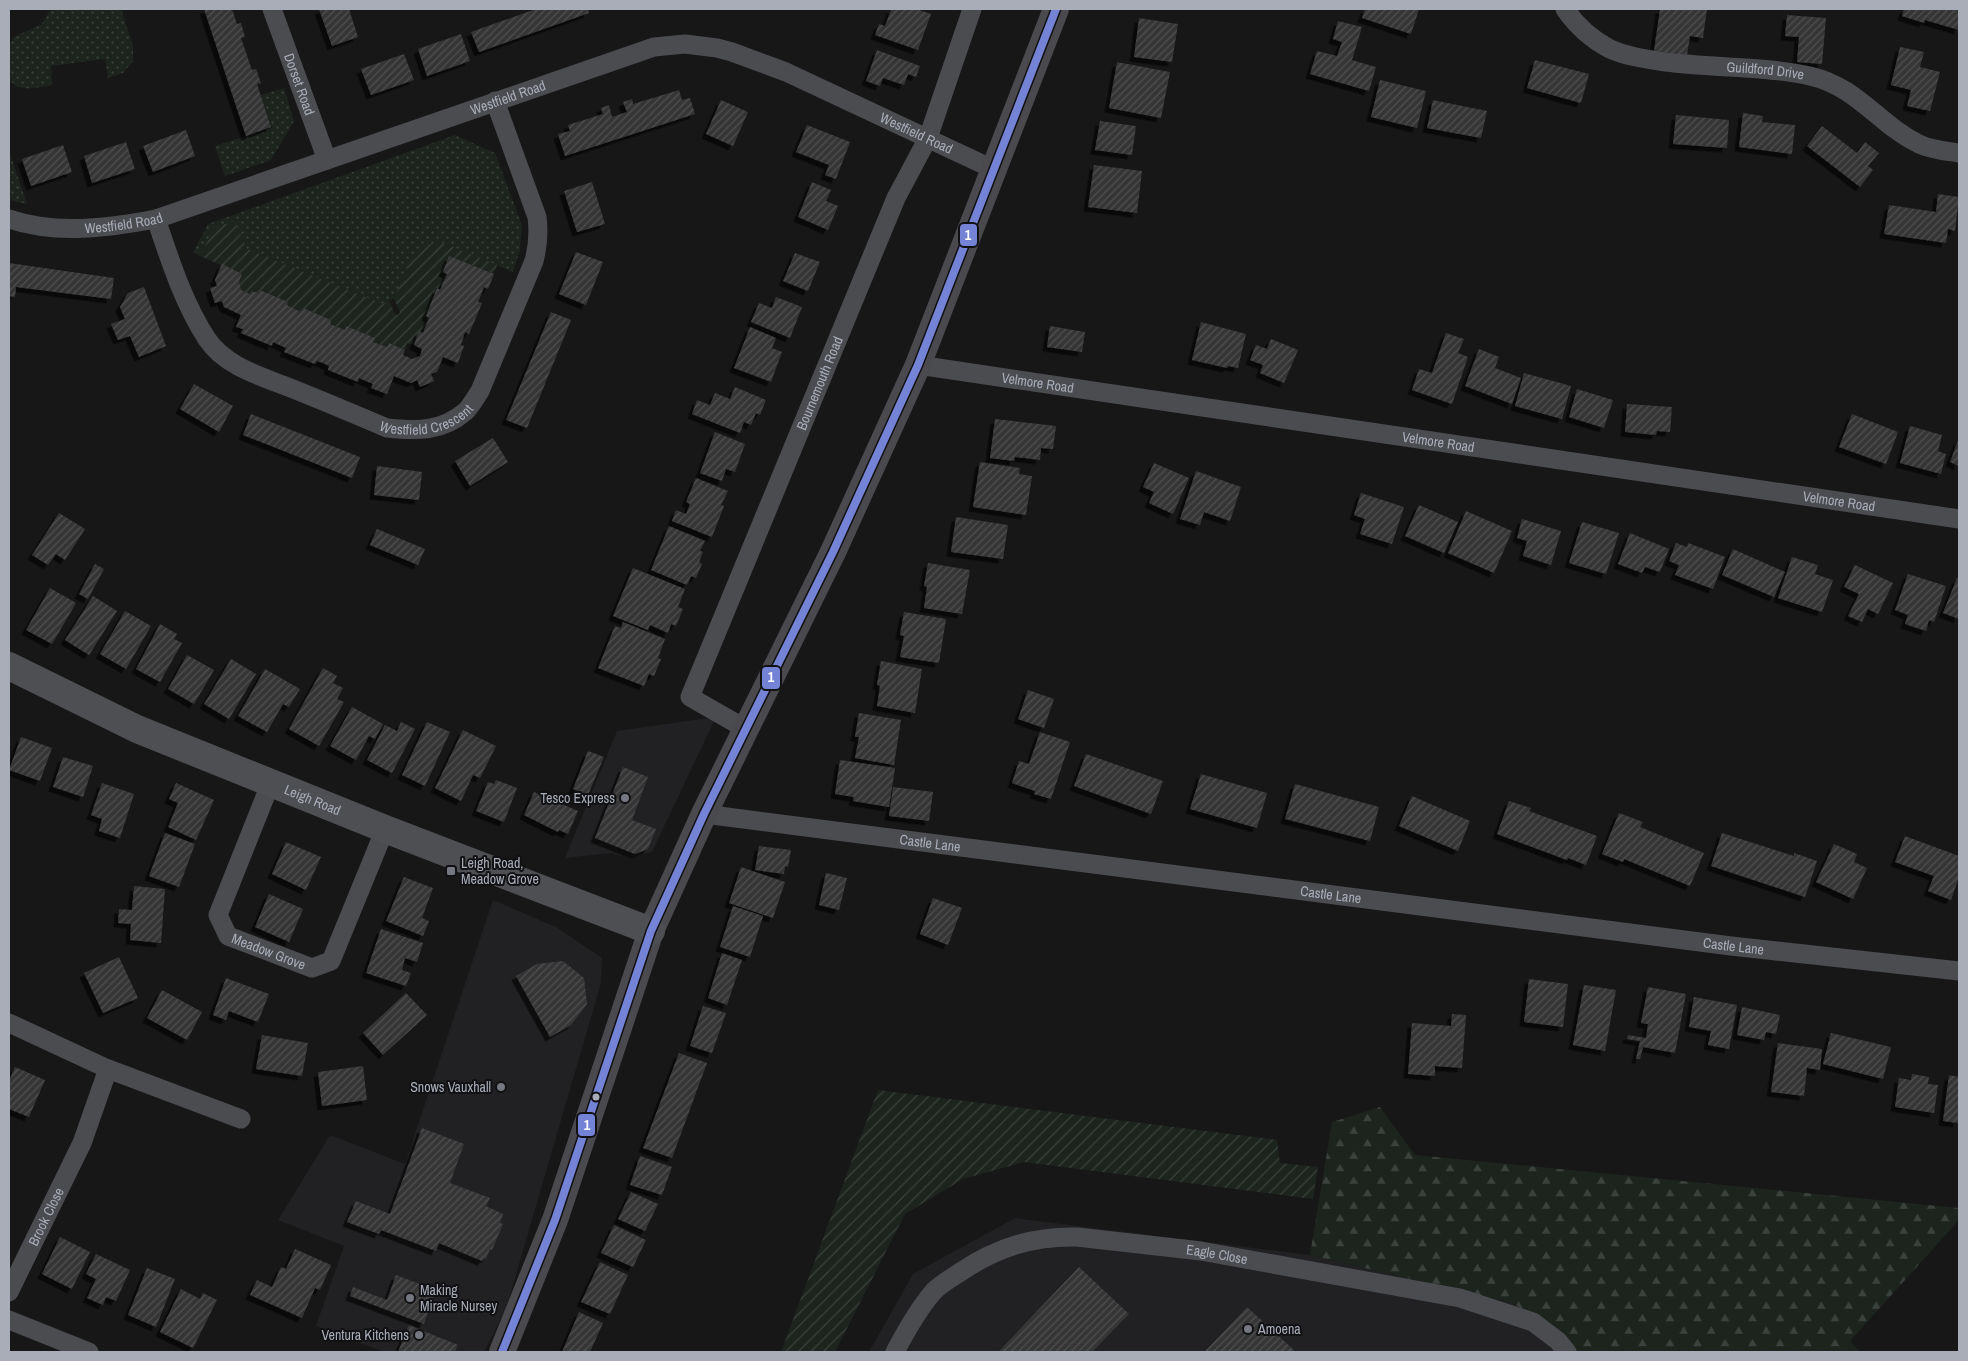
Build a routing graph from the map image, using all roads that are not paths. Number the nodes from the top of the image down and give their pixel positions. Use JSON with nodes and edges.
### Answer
{"nodes":[{"id":1,"x":272,"y":9,"type":"edge"},
{"id":2,"x":972,"y":9,"type":"edge"},
{"id":3,"x":1056,"y":9,"type":"edge"},
{"id":4,"x":1565,"y":9,"type":"edge"},
{"id":5,"x":495,"y":101,"type":"junction"},
{"id":6,"x":928,"y":138,"type":"junction"},
{"id":7,"x":1959,"y":153,"type":"edge"},
{"id":8,"x":327,"y":160,"type":"junction"},
{"id":9,"x":995,"y":170,"type":"junction"},
{"id":10,"x":9,"y":219,"type":"edge"},
{"id":11,"x":156,"y":219,"type":"junction"},
{"id":12,"x":918,"y":365,"type":"junction"},
{"id":13,"x":1959,"y":519,"type":"edge"},
{"id":14,"x":9,"y":666,"type":"edge"},
{"id":15,"x":746,"y":729,"type":"junction"},
{"id":16,"x":271,"y":782,"type":"junction"},
{"id":17,"x":704,"y":814,"type":"junction"},
{"id":18,"x":385,"y":829,"type":"junction"},
{"id":19,"x":651,"y":932,"type":"junction"},
{"id":20,"x":1959,"y":971,"type":"edge"},
{"id":21,"x":9,"y":1023,"type":"edge"},
{"id":22,"x":108,"y":1069,"type":"junction"},
{"id":23,"x":241,"y":1119,"type":"dead end"},
{"id":24,"x":9,"y":1292,"type":"edge"},
{"id":25,"x":9,"y":1320,"type":"edge"},
{"id":26,"x":89,"y":1352,"type":"edge"},
{"id":27,"x":502,"y":1352,"type":"edge"},
{"id":28,"x":895,"y":1352,"type":"edge"},
{"id":29,"x":1567,"y":1352,"type":"edge"}],
"edges":[{"from":1,"to":8,"type":"street","name":"Dorset Road"},
{"from":2,"to":6,"type":"street","name":"Bournemouth Road"},
{"from":3,"to":9,"type":"street"},
{"from":4,"to":7,"type":"street","name":"Guildford Drive"},
{"from":5,"to":6,"type":"street","name":"Westfield Road"},
{"from":5,"to":8,"type":"street","name":"Westfield Road"},
{"from":5,"to":11,"type":"street","name":"Westfield Crescent"},
{"from":6,"to":9,"type":"street","name":"Westfield Road"},
{"from":6,"to":15,"type":"street","name":"Bournemouth Road"},
{"from":8,"to":11,"type":"street","name":"Westfield Road"},
{"from":9,"to":12,"type":"street"},
{"from":10,"to":11,"type":"street","name":"Westfield Road"},
{"from":12,"to":13,"type":"street","name":"Velmore Road"},
{"from":12,"to":15,"type":"street"},
{"from":14,"to":16,"type":"main road","name":"Leigh Road"},
{"from":15,"to":17,"type":"street"},
{"from":16,"to":18,"type":"main road","name":"Leigh Road"},
{"from":16,"to":18,"type":"street","name":"Meadow Grove"},
{"from":17,"to":19,"type":"street"},
{"from":17,"to":20,"type":"street","name":"Castle Lane"},
{"from":18,"to":19,"type":"main road","name":"Leigh Road"},
{"from":19,"to":27,"type":"street"},
{"from":21,"to":22,"type":"street"},
{"from":22,"to":23,"type":"street"},
{"from":22,"to":24,"type":"street","name":"Brook Close"},
{"from":25,"to":26,"type":"street"},
{"from":28,"to":29,"type":"street","name":"Eagle Close"}]}
